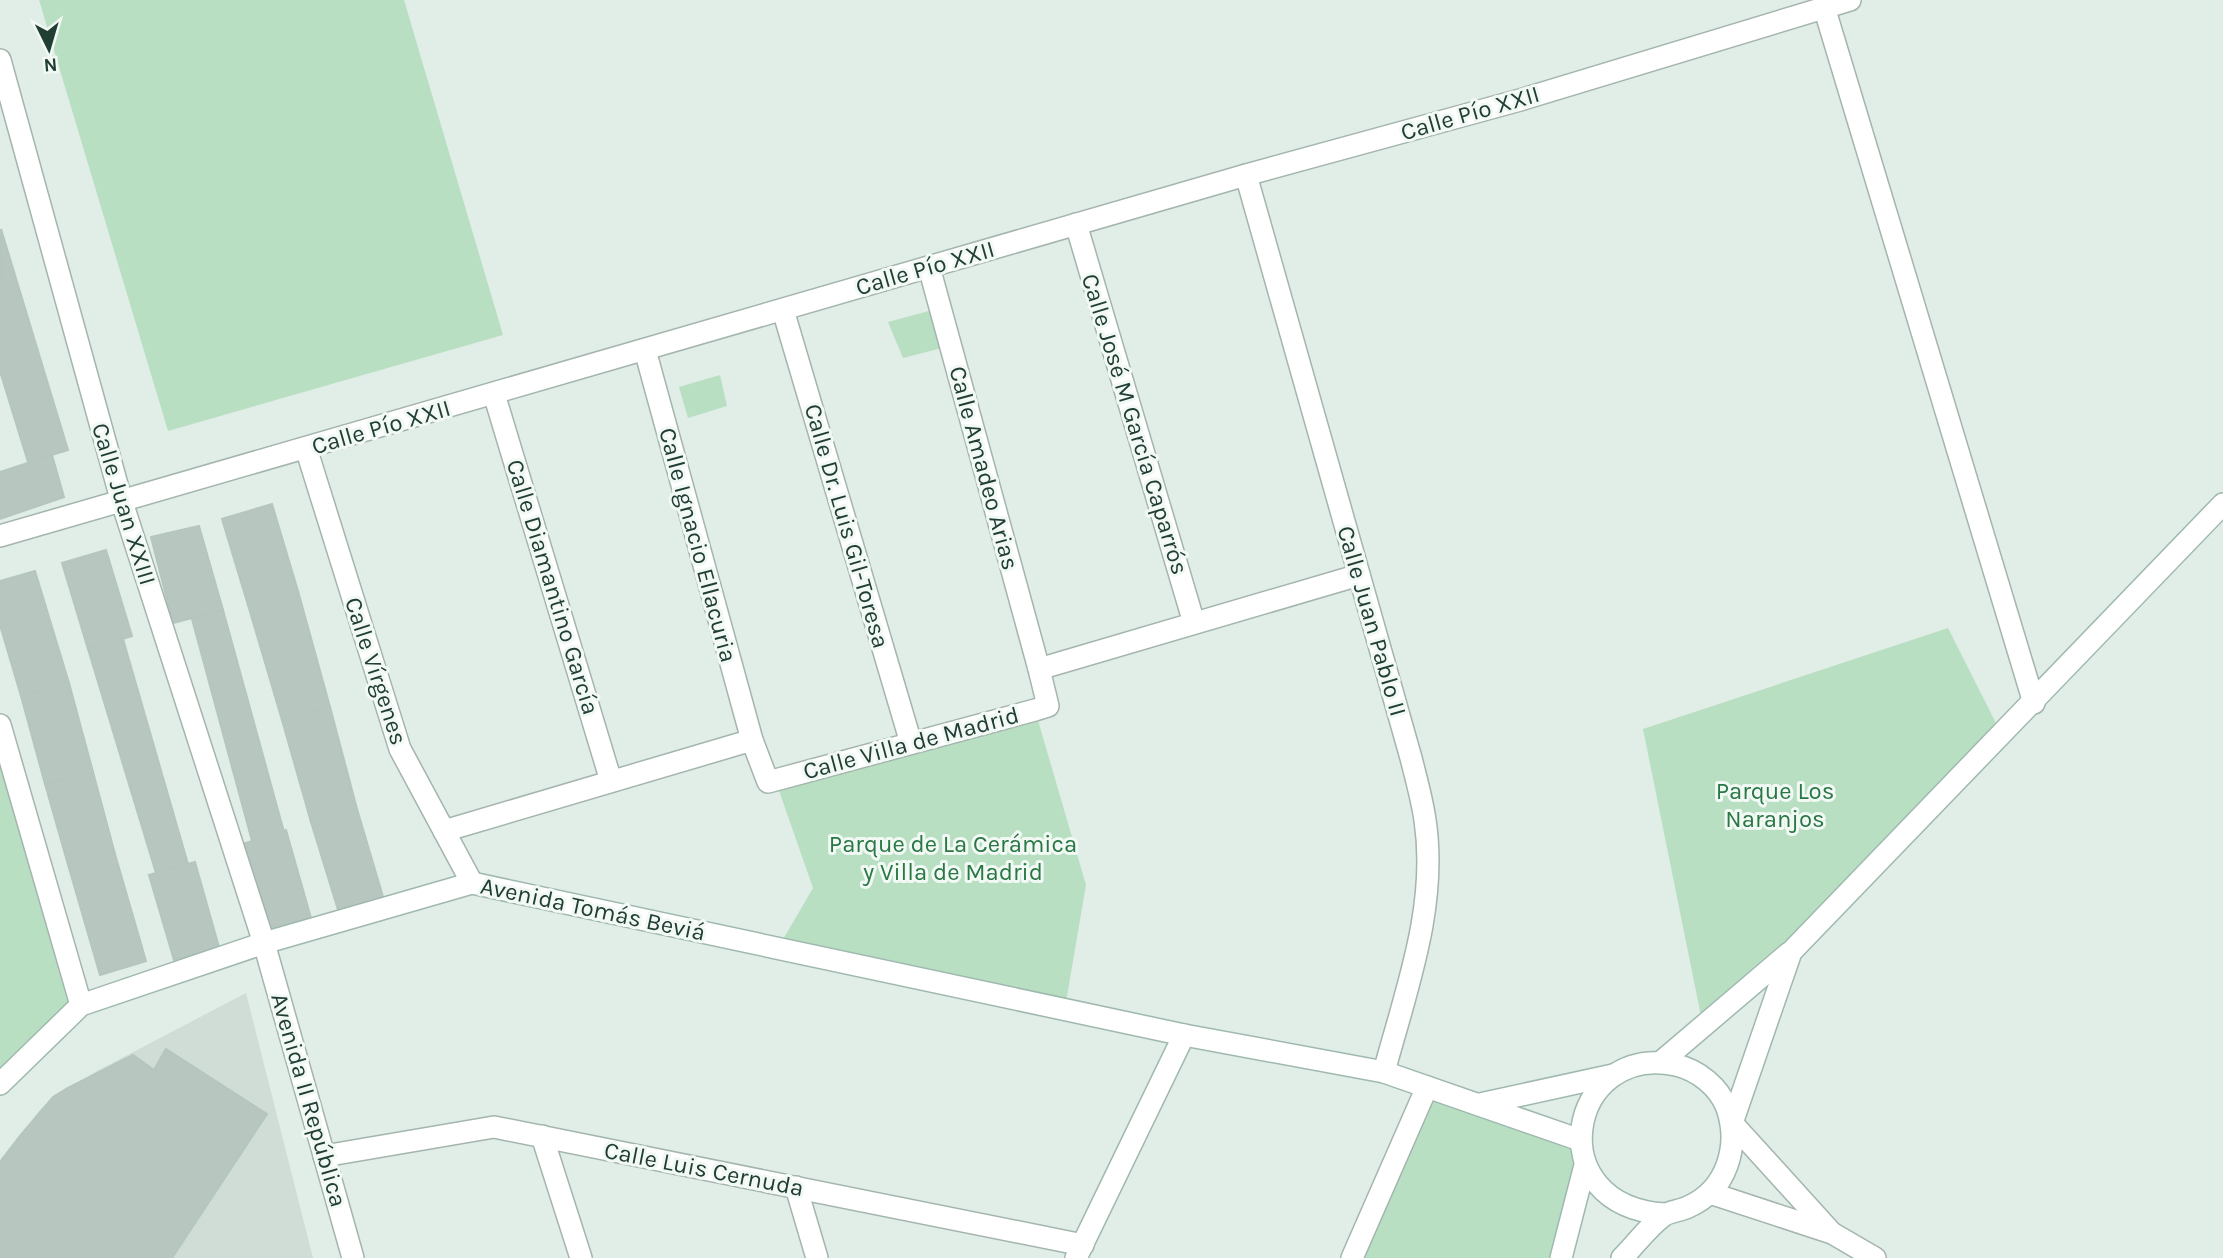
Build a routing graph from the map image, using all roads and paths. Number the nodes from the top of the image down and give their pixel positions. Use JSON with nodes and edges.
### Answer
{"nodes":[{"id":1,"x":1850,"y":0,"type":"edge"},
{"id":2,"x":1824,"y":7,"type":"junction"},
{"id":3,"x":0,"y":60,"type":"edge"},
{"id":4,"x":1246,"y":175,"type":"junction"},
{"id":5,"x":1076,"y":225,"type":"junction"},
{"id":6,"x":929,"y":267,"type":"junction"},
{"id":7,"x":783,"y":310,"type":"junction"},
{"id":8,"x":645,"y":350,"type":"junction"},
{"id":9,"x":494,"y":394,"type":"junction"},
{"id":10,"x":306,"y":449,"type":"junction"},
{"id":11,"x":121,"y":499,"type":"junction"},
{"id":12,"x":2223,"y":504,"type":"edge"},
{"id":13,"x":0,"y":536,"type":"edge"},
{"id":14,"x":1359,"y":575,"type":"junction"},
{"id":15,"x":1194,"y":623,"type":"junction"},
{"id":16,"x":1039,"y":669,"type":"junction"},
{"id":17,"x":2034,"y":703,"type":"junction"},
{"id":18,"x":0,"y":725,"type":"edge"},
{"id":19,"x":752,"y":740,"type":"junction"},
{"id":20,"x":911,"y":743,"type":"junction"},
{"id":21,"x":611,"y":781,"type":"junction"},
{"id":22,"x":444,"y":831,"type":"junction"},
{"id":23,"x":472,"y":883,"type":"junction"},
{"id":24,"x":264,"y":943,"type":"junction"},
{"id":25,"x":1791,"y":952,"type":"junction"},
{"id":26,"x":81,"y":1005,"type":"junction"},
{"id":27,"x":1184,"y":1035,"type":"junction"},
{"id":28,"x":1661,"y":1062,"type":"junction"},
{"id":29,"x":1384,"y":1072,"type":"junction"},
{"id":30,"x":1613,"y":1075,"type":"junction"},
{"id":31,"x":0,"y":1084,"type":"edge"},
{"id":32,"x":1427,"y":1087,"type":"junction"},
{"id":33,"x":1478,"y":1105,"type":"junction"},
{"id":34,"x":1732,"y":1123,"type":"junction"},
{"id":35,"x":542,"y":1136,"type":"junction"},
{"id":36,"x":1580,"y":1140,"type":"junction"},
{"id":37,"x":324,"y":1156,"type":"junction"},
{"id":38,"x":1585,"y":1165,"type":"junction"},
{"id":39,"x":796,"y":1187,"type":"junction"},
{"id":40,"x":1710,"y":1193,"type":"junction"},
{"id":41,"x":1665,"y":1214,"type":"junction"},
{"id":42,"x":1832,"y":1233,"type":"junction"},
{"id":43,"x":1079,"y":1251,"type":"edge"},
{"id":44,"x":352,"y":1258,"type":"edge"},
{"id":45,"x":581,"y":1258,"type":"edge"},
{"id":46,"x":817,"y":1258,"type":"edge"},
{"id":47,"x":1352,"y":1258,"type":"edge"},
{"id":48,"x":1561,"y":1258,"type":"edge"},
{"id":49,"x":1622,"y":1258,"type":"edge"},
{"id":50,"x":1875,"y":1258,"type":"edge"}],
"edges":[{"from":1,"to":2,"type":"street","name":"Calle Pío XXII"},
{"from":2,"to":4,"type":"street","name":"Calle Pío XXII"},
{"from":2,"to":17,"type":"street"},
{"from":3,"to":11,"type":"street","name":"Calle Juan XXIII"},
{"from":4,"to":5,"type":"street","name":"Calle Pío XXII"},
{"from":4,"to":14,"type":"street","name":"Calle Juan Pablo II"},
{"from":5,"to":6,"type":"street","name":"Calle Pío XXII"},
{"from":5,"to":15,"type":"street","name":"Calle José M García Caparrós"},
{"from":6,"to":7,"type":"street","name":"Calle Pío XXII"},
{"from":6,"to":16,"type":"street","name":"Calle Amadeo Arias"},
{"from":7,"to":8,"type":"street","name":"Calle Pío XXII"},
{"from":7,"to":20,"type":"street","name":"Calle Dr. Luis Gil-Toresa"},
{"from":8,"to":9,"type":"street","name":"Calle Pío XXII"},
{"from":8,"to":19,"type":"street","name":"Calle Ignacio Ellacuria"},
{"from":9,"to":10,"type":"street","name":"Calle Pío XXII"},
{"from":9,"to":21,"type":"street","name":"Calle Diamantino García"},
{"from":10,"to":11,"type":"street","name":"Calle Pío XXII"},
{"from":10,"to":22,"type":"street","name":"Calle Vírgenes"},
{"from":11,"to":13,"type":"street","name":"Calle Pío XXII"},
{"from":11,"to":24,"type":"street","name":"Calle Juan XXIII"},
{"from":12,"to":17,"type":"street"},
{"from":14,"to":15,"type":"street"},
{"from":14,"to":29,"type":"street","name":"Calle Juan Pablo II"},
{"from":15,"to":16,"type":"street"},
{"from":16,"to":20,"type":"street","name":"Calle Villa de Madrid"},
{"from":17,"to":25,"type":"street"},
{"from":18,"to":26,"type":"street"},
{"from":19,"to":20,"type":"street","name":"Calle Villa de Madrid"},
{"from":19,"to":21,"type":"street"},
{"from":21,"to":22,"type":"street"},
{"from":22,"to":23,"type":"street","name":"Calle Vírgenes"},
{"from":23,"to":24,"type":"street","name":"Avenida Tomás Beviá"},
{"from":23,"to":27,"type":"street","name":"Avenida Tomás Beviá"},
{"from":24,"to":26,"type":"street","name":"Avenida Tomás Beviá"},
{"from":24,"to":37,"type":"street","name":"Avenida II República"},
{"from":25,"to":28,"type":"street"},
{"from":25,"to":34,"type":"street"},
{"from":26,"to":31,"type":"street","name":"Avenida Tomás Beviá"},
{"from":27,"to":29,"type":"street","name":"Avenida Tomás Beviá"},
{"from":27,"to":43,"type":"street"},
{"from":28,"to":30,"type":"street"},
{"from":28,"to":34,"type":"street"},
{"from":29,"to":32,"type":"street","name":"Avenida Tomás Beviá"},
{"from":30,"to":33,"type":"street"},
{"from":30,"to":36,"type":"street"},
{"from":32,"to":33,"type":"street","name":"Avenida Tomás Beviá"},
{"from":32,"to":47,"type":"street"},
{"from":33,"to":36,"type":"street","name":"Avenida Tomás Beviá"},
{"from":34,"to":40,"type":"street"},
{"from":34,"to":42,"type":"street"},
{"from":35,"to":37,"type":"street","name":"Calle Luis Cernuda"},
{"from":35,"to":39,"type":"street","name":"Calle Luis Cernuda"},
{"from":35,"to":45,"type":"street"},
{"from":36,"to":38,"type":"street"},
{"from":37,"to":44,"type":"street","name":"Avenida II República"},
{"from":38,"to":41,"type":"street"},
{"from":38,"to":48,"type":"street"},
{"from":39,"to":43,"type":"street","name":"Calle Luis Cernuda"},
{"from":39,"to":46,"type":"street"},
{"from":40,"to":41,"type":"street"},
{"from":40,"to":42,"type":"street"},
{"from":41,"to":49,"type":"street"},
{"from":42,"to":50,"type":"street"}]}
